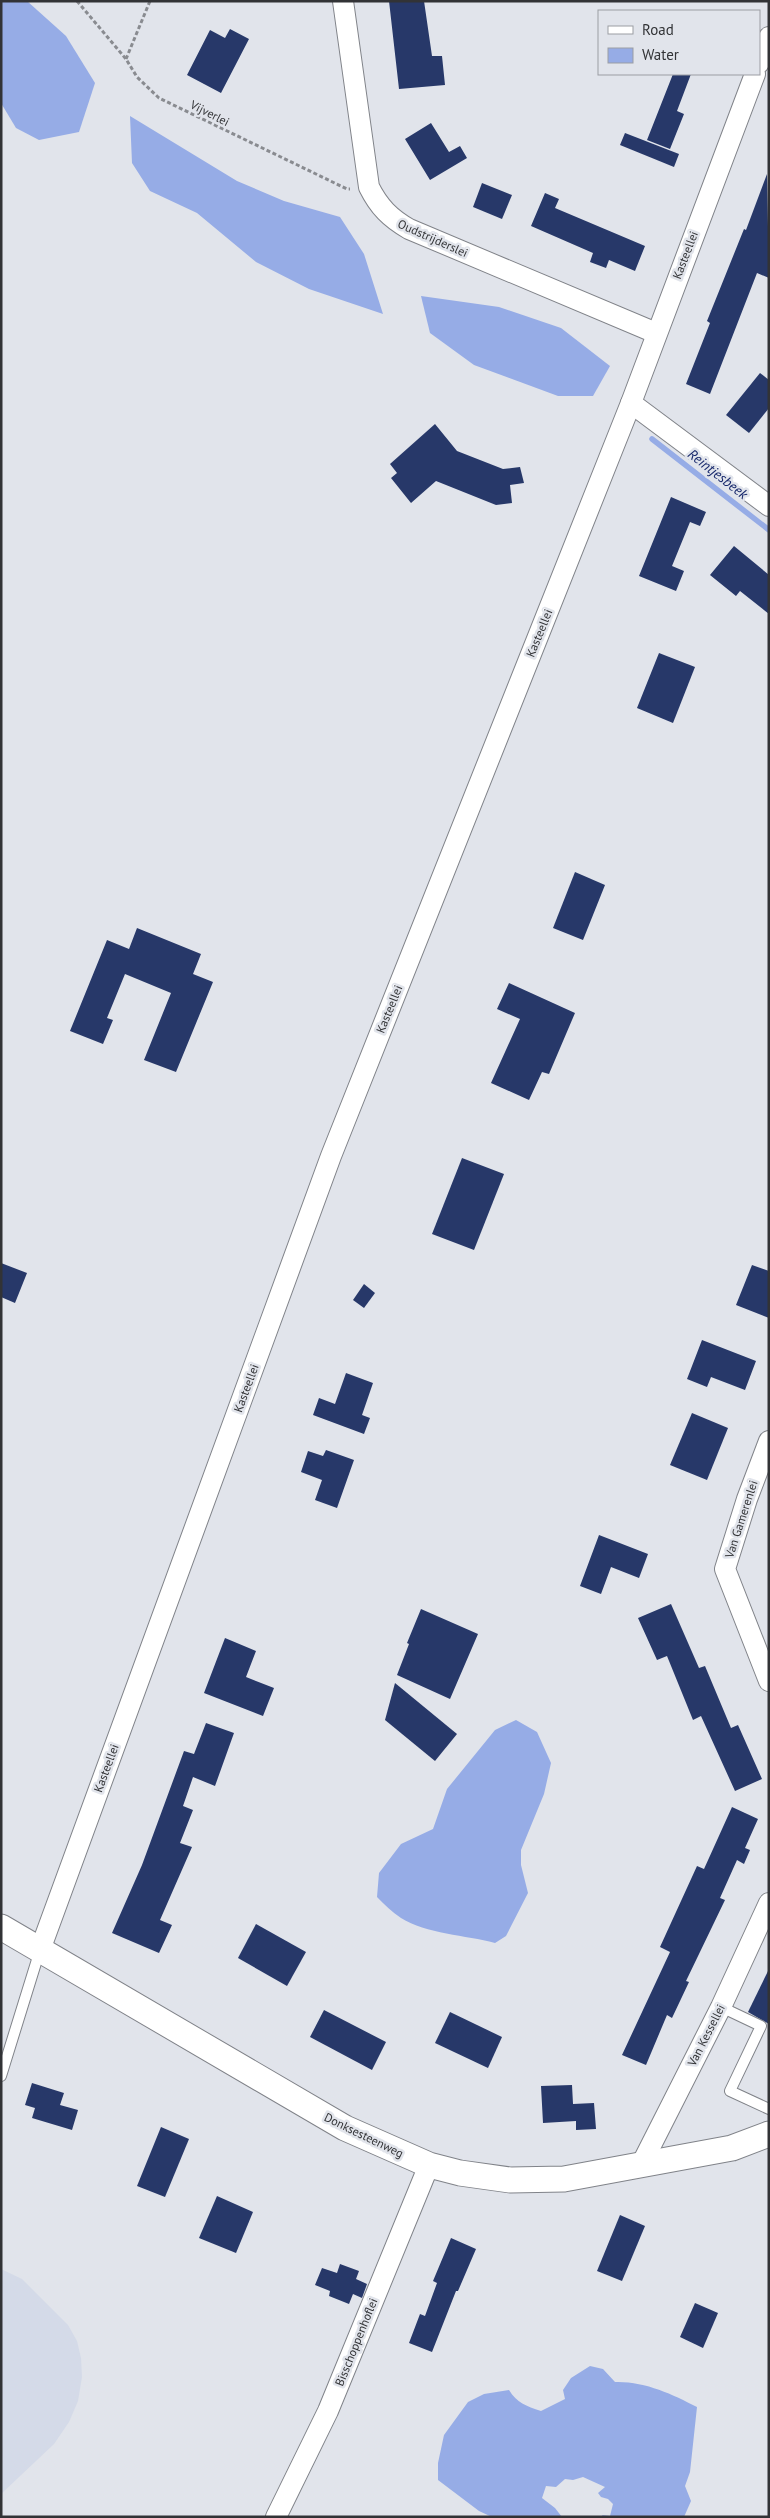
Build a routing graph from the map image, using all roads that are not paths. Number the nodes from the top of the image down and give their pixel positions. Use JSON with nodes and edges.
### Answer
{"nodes":[{"id":1,"x":343,"y":1,"type":"edge"},
{"id":2,"x":769,"y":37,"type":"edge"},
{"id":3,"x":760,"y":60,"type":"edge"},
{"id":4,"x":755,"y":75,"type":"edge"},
{"id":5,"x":656,"y":333,"type":"junction"},
{"id":6,"x":630,"y":403,"type":"junction"},
{"id":7,"x":769,"y":506,"type":"edge"},
{"id":8,"x":769,"y":1441,"type":"edge"},
{"id":9,"x":769,"y":1681,"type":"edge"},
{"id":10,"x":769,"y":1903,"type":"edge"},
{"id":11,"x":1,"y":1927,"type":"edge"},
{"id":12,"x":40,"y":1950,"type":"junction"},
{"id":13,"x":721,"y":2007,"type":"junction"},
{"id":14,"x":1,"y":2076,"type":"edge"},
{"id":15,"x":769,"y":2109,"type":"edge"},
{"id":16,"x":769,"y":2134,"type":"edge"},
{"id":17,"x":429,"y":2165,"type":"junction"},
{"id":18,"x":641,"y":2165,"type":"junction"},
{"id":19,"x":276,"y":2517,"type":"edge"}],
"edges":[{"from":1,"to":5,"type":"street","name":"Oudstrijderslei"},
{"from":2,"to":3,"type":"street"},
{"from":4,"to":5,"type":"street","name":"Kasteellei"},
{"from":5,"to":6,"type":"street","name":"Kasteellei"},
{"from":6,"to":7,"type":"street"},
{"from":6,"to":12,"type":"street","name":"Kasteellei"},
{"from":8,"to":9,"type":"street","name":"Van Gamerenlei"},
{"from":10,"to":13,"type":"street","name":"Van Kessellei"},
{"from":11,"to":12,"type":"street","name":"Donksesteenweg"},
{"from":12,"to":14,"type":"lane"},
{"from":12,"to":17,"type":"street","name":"Donksesteenweg"},
{"from":13,"to":15,"type":"lane"},
{"from":13,"to":18,"type":"street","name":"Van Kessellei"},
{"from":16,"to":18,"type":"street","name":"Donksesteenweg"},
{"from":17,"to":18,"type":"street","name":"Donksesteenweg"},
{"from":17,"to":19,"type":"street","name":"Bisschoppenhoflei"}]}
